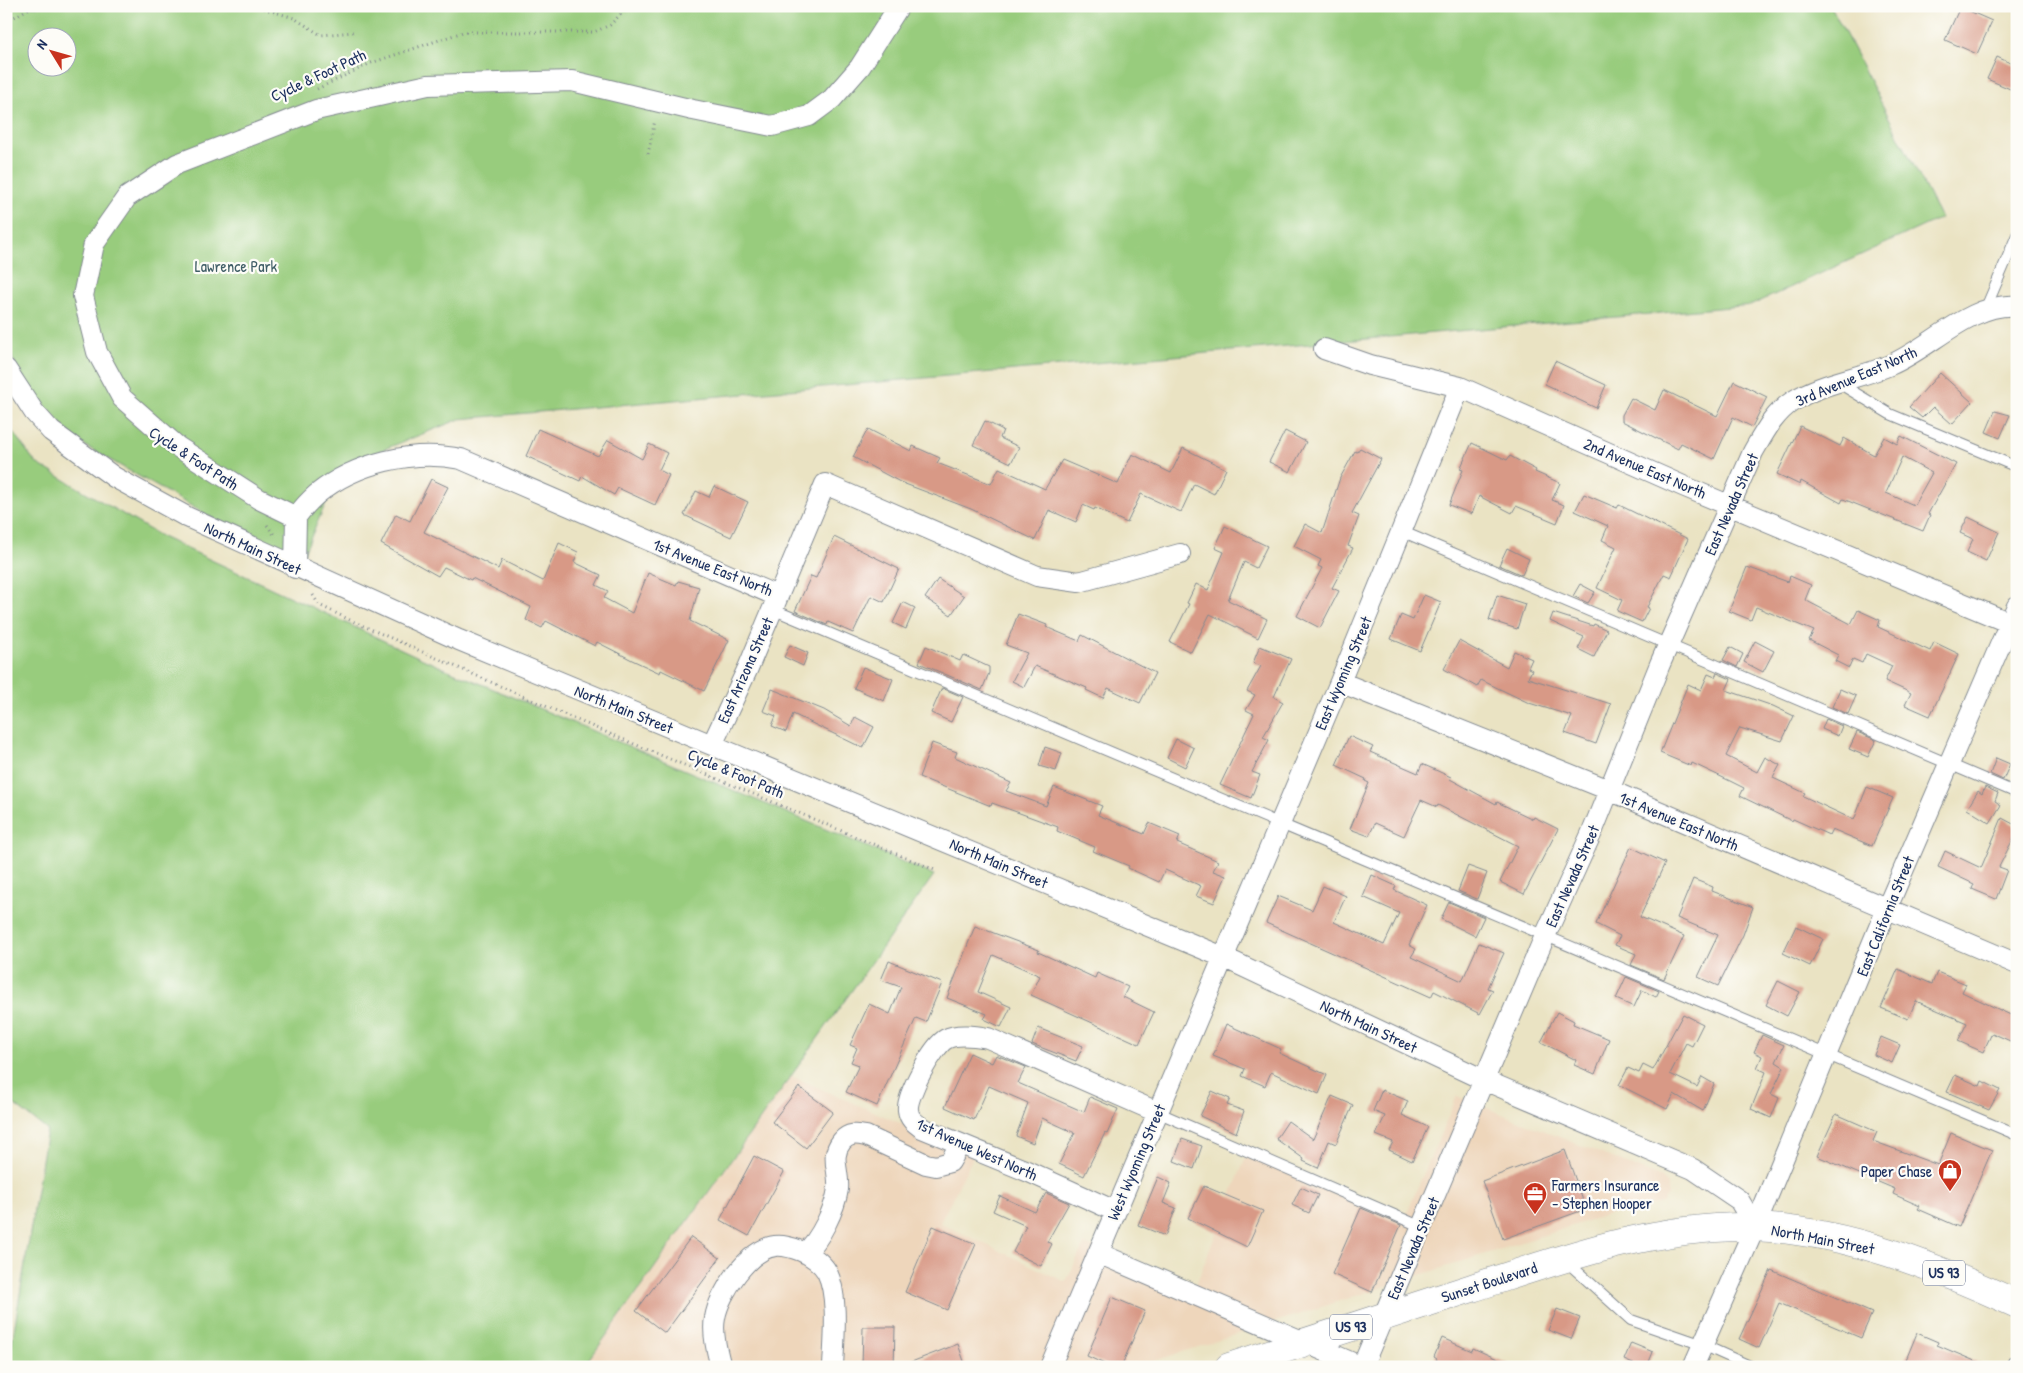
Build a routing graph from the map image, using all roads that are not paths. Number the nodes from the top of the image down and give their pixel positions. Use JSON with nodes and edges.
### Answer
{"nodes":[{"id":1,"x":899,"y":6,"type":"edge"},
{"id":2,"x":2017,"y":235,"type":"edge"},
{"id":3,"x":2017,"y":306,"type":"edge"},
{"id":4,"x":1984,"y":312,"type":"junction"},
{"id":5,"x":1324,"y":348,"type":"dead end"},
{"id":6,"x":6,"y":369,"type":"edge"},
{"id":7,"x":1837,"y":382,"type":"junction"},
{"id":8,"x":1460,"y":387,"type":"junction"},
{"id":9,"x":1762,"y":438,"type":"joint"},
{"id":10,"x":2017,"y":467,"type":"edge"},
{"id":11,"x":1731,"y":504,"type":"junction"},
{"id":12,"x":296,"y":517,"type":"junction"},
{"id":13,"x":1401,"y":531,"type":"junction"},
{"id":14,"x":1180,"y":554,"type":"dead end"},
{"id":15,"x":292,"y":567,"type":"junction"},
{"id":16,"x":775,"y":602,"type":"junction"},
{"id":17,"x":2014,"y":618,"type":"edge"},
{"id":18,"x":1668,"y":645,"type":"junction"},
{"id":19,"x":1340,"y":682,"type":"junction"},
{"id":20,"x":712,"y":745,"type":"junction"},
{"id":21,"x":1949,"y":764,"type":"junction"},
{"id":22,"x":1609,"y":790,"type":"junction"},
{"id":23,"x":2017,"y":793,"type":"edge"},
{"id":24,"x":1279,"y":823,"type":"junction"},
{"id":25,"x":1887,"y":908,"type":"junction"},
{"id":26,"x":1545,"y":936,"type":"junction"},
{"id":27,"x":1223,"y":957,"type":"junction"},
{"id":28,"x":2017,"y":964,"type":"edge"},
{"id":29,"x":1827,"y":1054,"type":"junction"},
{"id":30,"x":1484,"y":1080,"type":"junction"},
{"id":31,"x":1156,"y":1112,"type":"junction"},
{"id":32,"x":2017,"y":1135,"type":"edge"},
{"id":33,"x":960,"y":1144,"type":"junction"},
{"id":34,"x":1115,"y":1211,"type":"junction"},
{"id":35,"x":1422,"y":1227,"type":"junction"},
{"id":36,"x":1755,"y":1227,"type":"junction"},
{"id":37,"x":805,"y":1253,"type":"junction"},
{"id":38,"x":1098,"y":1253,"type":"junction"},
{"id":39,"x":1563,"y":1258,"type":"junction"},
{"id":40,"x":2017,"y":1304,"type":"edge"},
{"id":41,"x":1384,"y":1315,"type":"junction"},
{"id":42,"x":1307,"y":1342,"type":"junction"},
{"id":43,"x":1702,"y":1346,"type":"junction"},
{"id":44,"x":721,"y":1367,"type":"edge"},
{"id":45,"x":833,"y":1367,"type":"edge"},
{"id":46,"x":1050,"y":1367,"type":"edge"},
{"id":47,"x":1229,"y":1367,"type":"edge"},
{"id":48,"x":1362,"y":1367,"type":"edge"},
{"id":49,"x":1693,"y":1367,"type":"edge"},
{"id":50,"x":1752,"y":1367,"type":"edge"}],
"edges":[{"from":1,"to":12,"type":"street"},
{"from":2,"to":4,"type":"lane"},
{"from":3,"to":4,"type":"street","name":"3rd Avenue East North"},
{"from":4,"to":7,"type":"street","name":"3rd Avenue East North"},
{"from":5,"to":8,"type":"street","name":"2nd Avenue East North"},
{"from":6,"to":15,"type":"street","name":"North Main Street"},
{"from":7,"to":9,"type":"street","name":"3rd Avenue East North"},
{"from":7,"to":10,"type":"lane"},
{"from":8,"to":11,"type":"street","name":"2nd Avenue East North"},
{"from":8,"to":13,"type":"street","name":"East Wyoming Street"},
{"from":9,"to":11,"type":"street","name":"East Nevada Street"},
{"from":11,"to":17,"type":"street","name":"2nd Avenue East North"},
{"from":11,"to":18,"type":"street","name":"East Nevada Street"},
{"from":12,"to":15,"type":"street"},
{"from":12,"to":16,"type":"street","name":"1st Avenue East North"},
{"from":13,"to":18,"type":"lane"},
{"from":13,"to":19,"type":"street","name":"East Wyoming Street"},
{"from":14,"to":16,"type":"street","name":"1st Avenue East North"},
{"from":15,"to":20,"type":"street","name":"North Main Street"},
{"from":16,"to":20,"type":"street","name":"East Arizona Street"},
{"from":16,"to":24,"type":"lane"},
{"from":17,"to":21,"type":"street","name":"East California Street"},
{"from":18,"to":21,"type":"lane"},
{"from":18,"to":22,"type":"street","name":"East Nevada Street"},
{"from":19,"to":22,"type":"street","name":"1st Avenue East North"},
{"from":19,"to":24,"type":"street","name":"East Wyoming Street"},
{"from":20,"to":27,"type":"street","name":"North Main Street"},
{"from":21,"to":23,"type":"lane"},
{"from":21,"to":25,"type":"street","name":"East California Street"},
{"from":22,"to":25,"type":"street","name":"1st Avenue East North"},
{"from":22,"to":26,"type":"street","name":"East Nevada Street"},
{"from":24,"to":26,"type":"lane"},
{"from":24,"to":27,"type":"street","name":"East Wyoming Street"},
{"from":25,"to":28,"type":"street","name":"1st Avenue East North"},
{"from":25,"to":29,"type":"street","name":"East California Street"},
{"from":26,"to":29,"type":"lane"},
{"from":26,"to":30,"type":"street","name":"East Nevada Street"},
{"from":27,"to":30,"type":"street","name":"North Main Street"},
{"from":27,"to":31,"type":"street","name":"West Wyoming Street"},
{"from":29,"to":32,"type":"lane"},
{"from":29,"to":36,"type":"street","name":"East California Street"},
{"from":30,"to":35,"type":"street","name":"East Nevada Street"},
{"from":30,"to":36,"type":"street","name":"North Main Street"},
{"from":31,"to":33,"type":"street","name":"1st Avenue West North"},
{"from":31,"to":34,"type":"street","name":"West Wyoming Street"},
{"from":31,"to":35,"type":"lane"},
{"from":33,"to":34,"type":"street","name":"1st Avenue West North"},
{"from":33,"to":37,"type":"street"},
{"from":34,"to":38,"type":"street","name":"West Wyoming Street"},
{"from":35,"to":41,"type":"street","name":"East Nevada Street"},
{"from":36,"to":39,"type":"main road","name":"Sunset Boulevard","number":"US 93"},
{"from":36,"to":40,"type":"main road","name":"North Main Street","number":"US 93"},
{"from":36,"to":43,"type":"street","name":"East California Street"},
{"from":37,"to":44,"type":"street"},
{"from":37,"to":45,"type":"street"},
{"from":38,"to":42,"type":"street"},
{"from":38,"to":46,"type":"street","name":"West Wyoming Street"},
{"from":39,"to":41,"type":"main road","name":"Sunset Boulevard","number":"US 93"},
{"from":39,"to":43,"type":"lane"},
{"from":41,"to":42,"type":"main road","name":"Sunset Boulevard","number":"US 93"},
{"from":41,"to":48,"type":"street","name":"East Nevada Street"},
{"from":42,"to":47,"type":"main road","name":"Sunset Boulevard","number":"US 93"},
{"from":42,"to":48,"type":"street"},
{"from":43,"to":49,"type":"street","name":"East California Street"},
{"from":43,"to":50,"type":"lane"}]}
